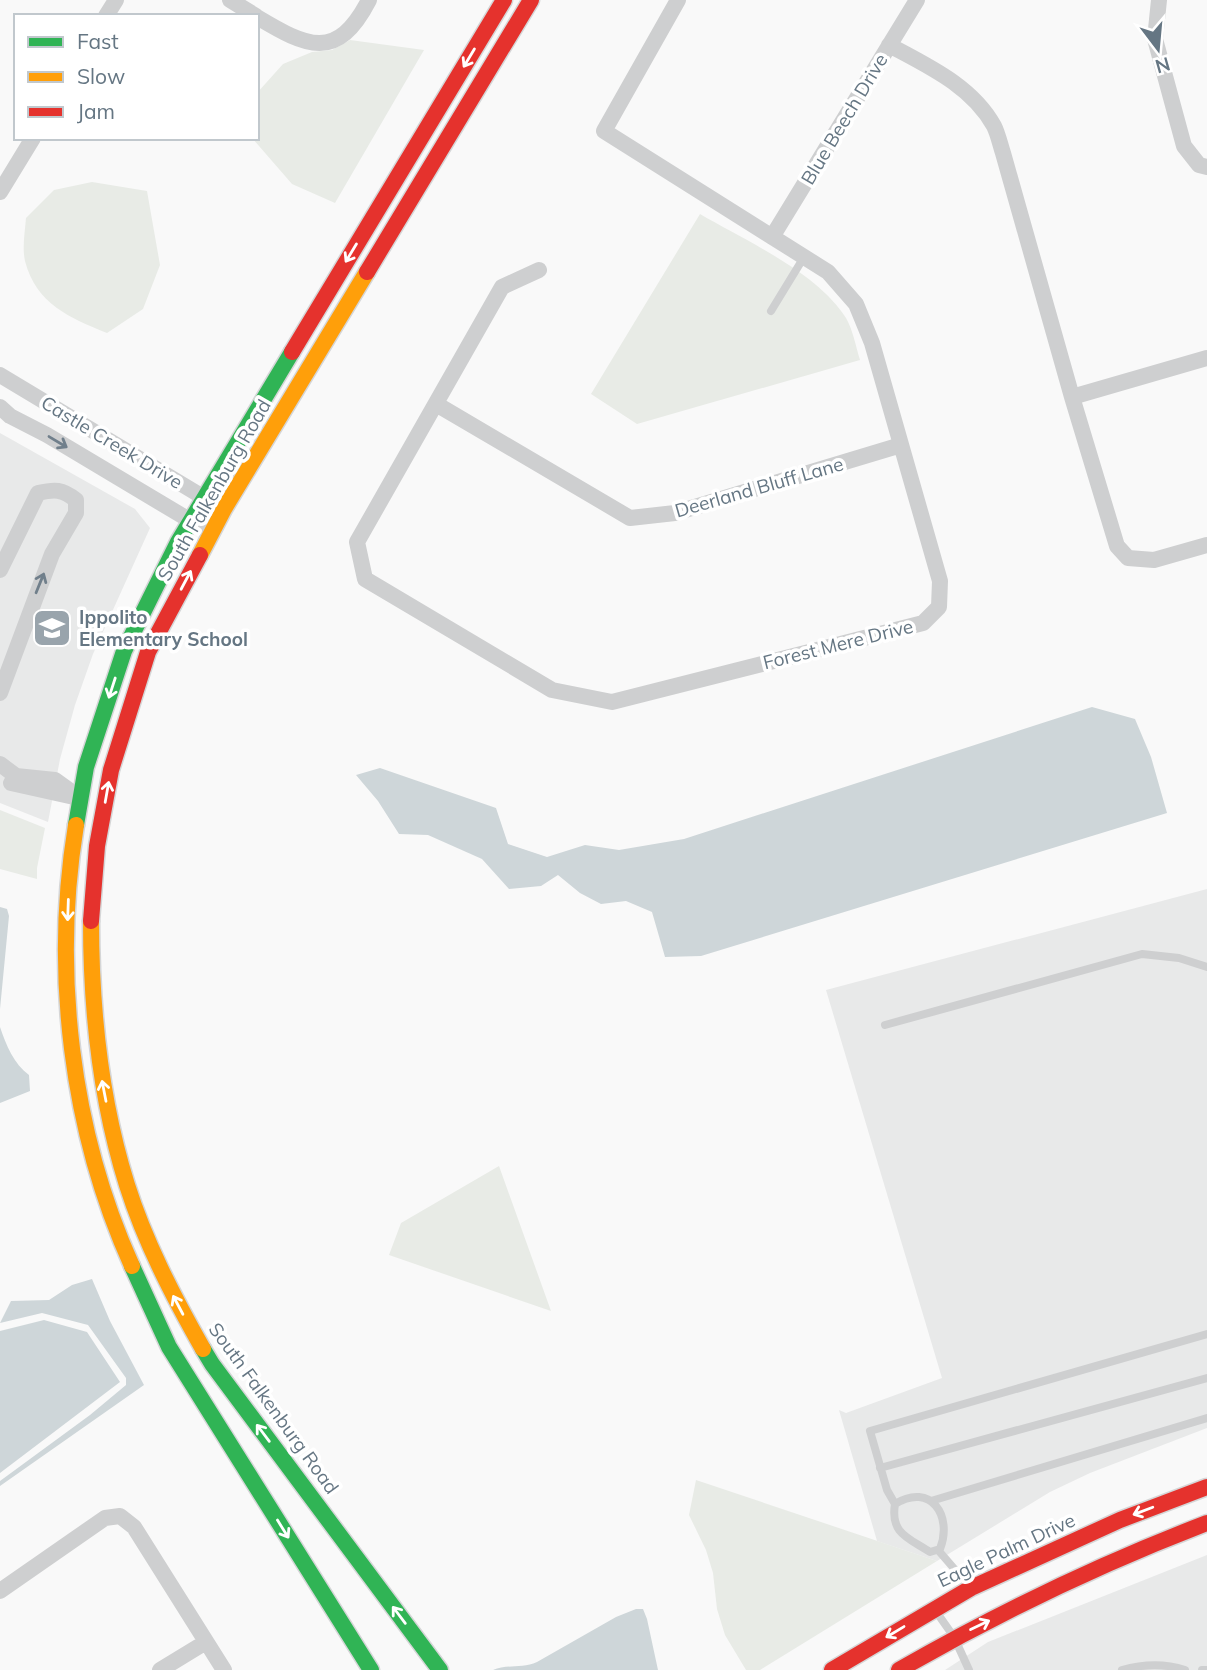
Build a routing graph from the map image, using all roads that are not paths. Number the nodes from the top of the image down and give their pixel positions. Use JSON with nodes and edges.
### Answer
{"nodes":[{"id":1,"x":230,"y":0,"type":"edge"},
{"id":2,"x":369,"y":0,"type":"edge"},
{"id":3,"x":504,"y":0,"type":"edge"},
{"id":4,"x":531,"y":0,"type":"edge"},
{"id":5,"x":678,"y":0,"type":"edge"},
{"id":6,"x":917,"y":0,"type":"edge"},
{"id":7,"x":1159,"y":0,"type":"edge"},
{"id":8,"x":253,"y":14,"type":"edge"},
{"id":9,"x":259,"y":18,"type":"edge"},
{"id":10,"x":889,"y":45,"type":"junction"},
{"id":11,"x":32,"y":140,"type":"edge"},
{"id":12,"x":1207,"y":167,"type":"edge"},
{"id":13,"x":0,"y":192,"type":"edge"},
{"id":14,"x":772,"y":237,"type":"junction"},
{"id":15,"x":804,"y":257,"type":"junction"},
{"id":16,"x":539,"y":270,"type":"dead end"},
{"id":17,"x":771,"y":312,"type":"dead end"},
{"id":18,"x":1207,"y":358,"type":"edge"},
{"id":19,"x":0,"y":375,"type":"edge"},
{"id":20,"x":1072,"y":397,"type":"junction"},
{"id":21,"x":436,"y":404,"type":"junction"},
{"id":22,"x":0,"y":407,"type":"edge"},
{"id":23,"x":901,"y":444,"type":"junction"},
{"id":24,"x":204,"y":497,"type":"junction"},
{"id":25,"x":224,"y":509,"type":"junction"},
{"id":26,"x":190,"y":521,"type":"junction"},
{"id":27,"x":211,"y":533,"type":"junction"},
{"id":28,"x":1207,"y":545,"type":"edge"},
{"id":29,"x":0,"y":570,"type":"edge"},
{"id":30,"x":0,"y":693,"type":"edge"},
{"id":31,"x":0,"y":764,"type":"edge"},
{"id":32,"x":0,"y":778,"type":"edge"},
{"id":33,"x":80,"y":798,"type":"junction"},
{"id":34,"x":91,"y":906,"type":"junction"},
{"id":35,"x":1207,"y":967,"type":"edge"},
{"id":36,"x":885,"y":1025,"type":"dead end"},
{"id":37,"x":1207,"y":1334,"type":"edge"},
{"id":38,"x":1207,"y":1378,"type":"edge"},
{"id":39,"x":1207,"y":1419,"type":"edge"},
{"id":40,"x":880,"y":1468,"type":"junction"},
{"id":41,"x":1207,"y":1487,"type":"edge"},
{"id":42,"x":931,"y":1501,"type":"junction"},
{"id":43,"x":895,"y":1504,"type":"junction"},
{"id":44,"x":1207,"y":1523,"type":"edge"},
{"id":45,"x":938,"y":1550,"type":"junction"},
{"id":46,"x":971,"y":1588,"type":"junction"},
{"id":47,"x":0,"y":1591,"type":"edge"},
{"id":48,"x":934,"y":1608,"type":"junction"},
{"id":49,"x":954,"y":1637,"type":"junction"},
{"id":50,"x":206,"y":1642,"type":"junction"},
{"id":51,"x":160,"y":1670,"type":"edge"},
{"id":52,"x":224,"y":1670,"type":"edge"},
{"id":53,"x":371,"y":1670,"type":"edge"},
{"id":54,"x":440,"y":1670,"type":"edge"},
{"id":55,"x":832,"y":1670,"type":"edge"},
{"id":56,"x":899,"y":1670,"type":"edge"},
{"id":57,"x":969,"y":1670,"type":"edge"},
{"id":58,"x":1122,"y":1670,"type":"edge"},
{"id":59,"x":1185,"y":1670,"type":"edge"},
{"id":60,"x":1202,"y":1670,"type":"edge"},
{"id":61,"x":1207,"y":1670,"type":"edge"}],
"edges":[{"from":1,"to":8,"type":"street"},
{"from":2,"to":9,"type":"street"},
{"from":3,"to":24,"type":"street","name":"South Falkenburg Road","one_way":true},
{"from":4,"to":25,"type":"street","name":"South Falkenburg Road"},
{"from":5,"to":14,"type":"street","name":"Forest Mere Drive"},
{"from":6,"to":10,"type":"street","name":"Blue Beech Drive"},
{"from":7,"to":12,"type":"street"},
{"from":10,"to":14,"type":"street","name":"Blue Beech Drive"},
{"from":10,"to":20,"type":"street"},
{"from":11,"to":13,"type":"street"},
{"from":14,"to":15,"type":"street","name":"Forest Mere Drive"},
{"from":15,"to":17,"type":"lane"},
{"from":15,"to":23,"type":"street","name":"Forest Mere Drive"},
{"from":16,"to":21,"type":"street","name":"Forest Mere Drive"},
{"from":18,"to":20,"type":"street"},
{"from":19,"to":24,"type":"street","name":"Castle Creek Drive"},
{"from":20,"to":28,"type":"street"},
{"from":21,"to":23,"type":"street","name":"Deerland Bluff Lane"},
{"from":21,"to":23,"type":"street","name":"Forest Mere Drive"},
{"from":22,"to":26,"type":"street","name":"Castle Creek Drive","one_way":true},
{"from":24,"to":25,"type":"street","name":"Castle Creek Drive"},
{"from":24,"to":26,"type":"street","name":"South Falkenburg Road"},
{"from":25,"to":27,"type":"street","name":"South Falkenburg Road"},
{"from":26,"to":27,"type":"street","name":"Castle Creek Drive"},
{"from":26,"to":33,"type":"street","name":"South Falkenburg Road","one_way":true},
{"from":34,"to":27,"type":"street","name":"South Falkenburg Road","one_way":true},
{"from":30,"to":29,"type":"street","one_way":true},
{"from":31,"to":33,"type":"street"},
{"from":32,"to":33,"type":"street"},
{"from":33,"to":34,"type":"street"},
{"from":33,"to":53,"type":"street","name":"South Falkenburg Road","one_way":true},
{"from":54,"to":34,"type":"street","name":"South Falkenburg Road","one_way":true},
{"from":35,"to":36,"type":"lane"},
{"from":37,"to":40,"type":"lane"},
{"from":38,"to":40,"type":"lane"},
{"from":39,"to":42,"type":"lane"},
{"from":40,"to":43,"type":"lane"},
{"from":41,"to":46,"type":"street","name":"Eagle Palm Drive","one_way":true},
{"from":42,"to":43,"type":"lane"},
{"from":42,"to":45,"type":"lane"},
{"from":43,"to":45,"type":"lane"},
{"from":49,"to":44,"type":"street","one_way":true},
{"from":45,"to":46,"type":"lane"},
{"from":46,"to":48,"type":"street","name":"Eagle Palm Drive"},
{"from":47,"to":50,"type":"street"},
{"from":48,"to":49,"type":"lane"},
{"from":48,"to":55,"type":"street","name":"Eagle Palm Drive","one_way":true},
{"from":49,"to":56,"type":"street"},
{"from":49,"to":57,"type":"lane"},
{"from":50,"to":51,"type":"street"},
{"from":50,"to":52,"type":"street"},
{"from":58,"to":59,"type":"lane"},
{"from":60,"to":61,"type":"lane"}]}
